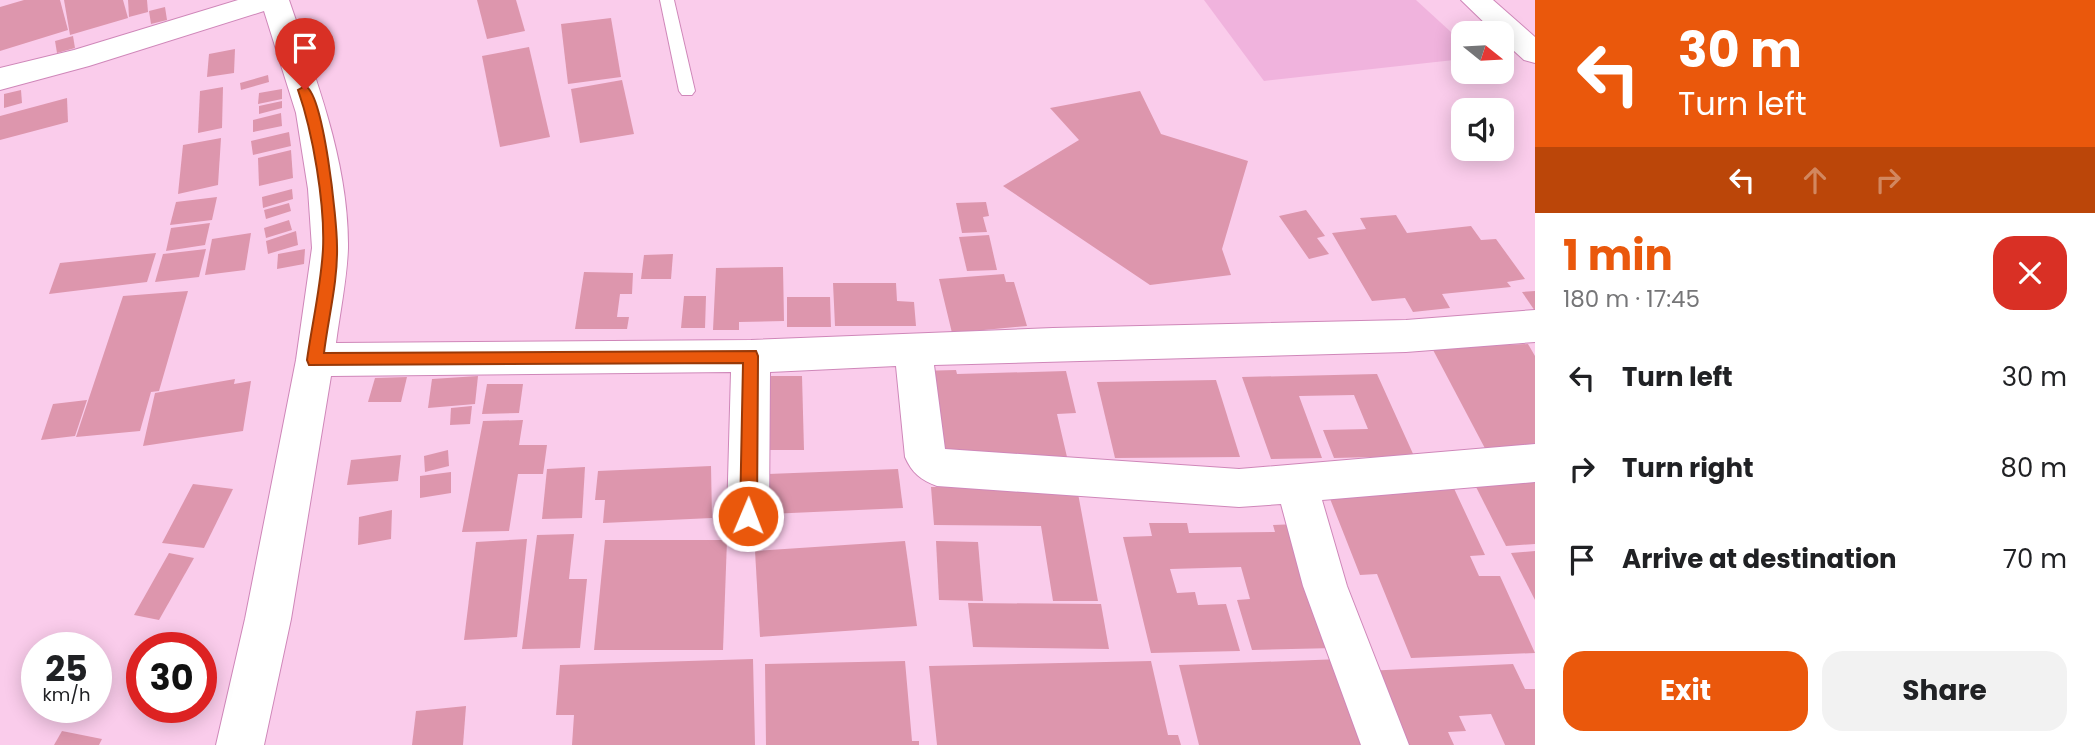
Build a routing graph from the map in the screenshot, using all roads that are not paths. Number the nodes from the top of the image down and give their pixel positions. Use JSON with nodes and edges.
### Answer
{"nodes":[{"id":1,"x":272,"y":0,"type":"edge"},
{"id":2,"x":667,"y":0,"type":"edge"},
{"id":3,"x":1475,"y":0,"type":"edge"},
{"id":4,"x":1535,"y":53,"type":"edge"},
{"id":5,"x":0,"y":79,"type":"edge"},
{"id":6,"x":687,"y":91,"type":"dead end"},
{"id":7,"x":1535,"y":326,"type":"edge"},
{"id":8,"x":913,"y":349,"type":"junction"},
{"id":9,"x":751,"y":356,"type":"junction"},
{"id":10,"x":315,"y":360,"type":"junction"},
{"id":11,"x":1535,"y":463,"type":"edge"},
{"id":12,"x":1296,"y":483,"type":"junction"},
{"id":13,"x":748,"y":516,"type":"dead end"},
{"id":14,"x":240,"y":745,"type":"edge"},
{"id":15,"x":1385,"y":745,"type":"edge"}],
"edges":[{"from":1,"to":5,"type":"street"},
{"from":1,"to":10,"type":"street"},
{"from":2,"to":6,"type":"lane"},
{"from":3,"to":4,"type":"street"},
{"from":7,"to":8,"type":"street"},
{"from":8,"to":9,"type":"street"},
{"from":8,"to":12,"type":"street"},
{"from":9,"to":10,"type":"street"},
{"from":9,"to":13,"type":"street"},
{"from":10,"to":14,"type":"street"},
{"from":11,"to":12,"type":"street"},
{"from":12,"to":15,"type":"street"}]}
